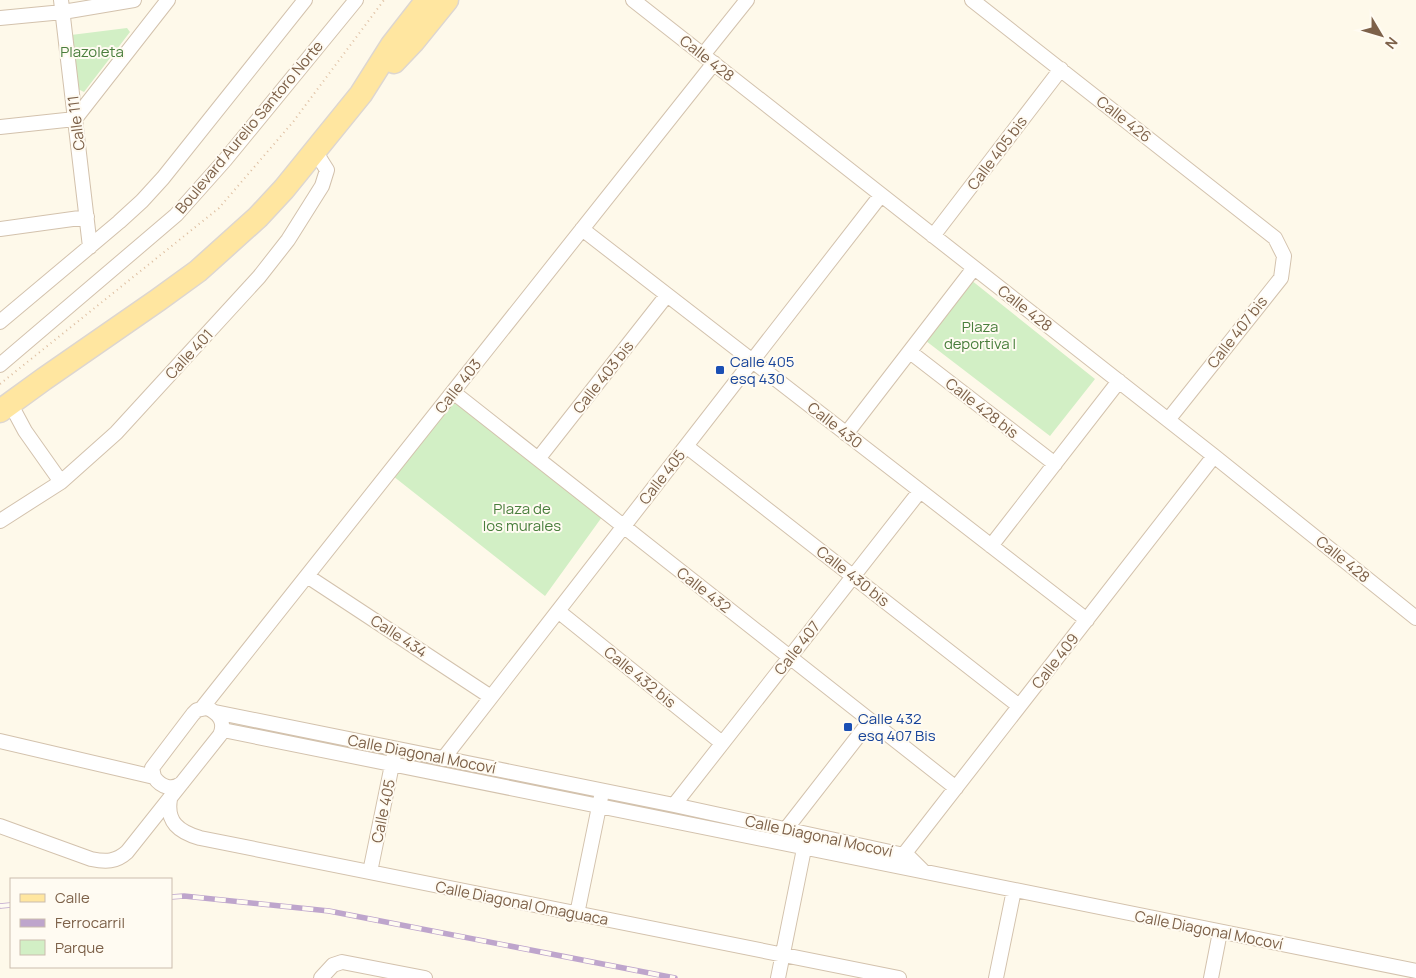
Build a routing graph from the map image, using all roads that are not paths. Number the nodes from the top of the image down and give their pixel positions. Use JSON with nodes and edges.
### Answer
{"nodes":[{"id":1,"x":134,"y":0,"type":"edge"},
{"id":2,"x":168,"y":0,"type":"edge"},
{"id":3,"x":305,"y":0,"type":"edge"},
{"id":4,"x":356,"y":0,"type":"edge"},
{"id":5,"x":427,"y":0,"type":"edge"},
{"id":6,"x":447,"y":0,"type":"edge"},
{"id":7,"x":633,"y":0,"type":"edge"},
{"id":8,"x":747,"y":0,"type":"edge"},
{"id":9,"x":972,"y":0,"type":"edge"},
{"id":10,"x":62,"y":6,"type":"edge"},
{"id":11,"x":0,"y":18,"type":"edge"},
{"id":12,"x":709,"y":59,"type":"junction"},
{"id":13,"x":1061,"y":69,"type":"junction"},
{"id":14,"x":361,"y":94,"type":"junction"},
{"id":15,"x":76,"y":119,"type":"junction"},
{"id":16,"x":0,"y":127,"type":"edge"},
{"id":17,"x":316,"y":151,"type":"junction"},
{"id":18,"x":881,"y":195,"type":"junction"},
{"id":19,"x":87,"y":217,"type":"junction"},
{"id":20,"x":0,"y":229,"type":"edge"},
{"id":21,"x":582,"y":229,"type":"junction"},
{"id":22,"x":933,"y":236,"type":"junction"},
{"id":23,"x":1275,"y":238,"type":"joint"},
{"id":24,"x":90,"y":247,"type":"junction"},
{"id":25,"x":974,"y":268,"type":"junction"},
{"id":26,"x":668,"y":295,"type":"junction"},
{"id":27,"x":0,"y":322,"type":"edge"},
{"id":28,"x":910,"y":352,"type":"junction"},
{"id":29,"x":752,"y":361,"type":"junction"},
{"id":30,"x":0,"y":365,"type":"edge"},
{"id":31,"x":1119,"y":382,"type":"junction"},
{"id":32,"x":453,"y":392,"type":"junction"},
{"id":33,"x":5,"y":407,"type":"edge"},
{"id":34,"x":1168,"y":420,"type":"junction"},
{"id":35,"x":846,"y":434,"type":"junction"},
{"id":36,"x":686,"y":446,"type":"junction"},
{"id":37,"x":1214,"y":456,"type":"junction"},
{"id":38,"x":538,"y":459,"type":"junction"},
{"id":39,"x":1055,"y":464,"type":"junction"},
{"id":40,"x":61,"y":482,"type":"junction"},
{"id":41,"x":920,"y":491,"type":"junction"},
{"id":42,"x":0,"y":521,"type":"edge"},
{"id":43,"x":623,"y":526,"type":"junction"},
{"id":44,"x":991,"y":546,"type":"junction"},
{"id":45,"x":307,"y":576,"type":"junction"},
{"id":46,"x":853,"y":576,"type":"junction"},
{"id":47,"x":558,"y":611,"type":"junction"},
{"id":48,"x":1416,"y":618,"type":"edge"},
{"id":49,"x":1087,"y":620,"type":"junction"},
{"id":50,"x":790,"y":657,"type":"junction"},
{"id":51,"x":491,"y":697,"type":"junction"},
{"id":52,"x":1019,"y":706,"type":"junction"},
{"id":53,"x":209,"y":710,"type":"junction"},
{"id":54,"x":870,"y":721,"type":"junction"},
{"id":55,"x":222,"y":730,"type":"junction"},
{"id":56,"x":0,"y":742,"type":"edge"},
{"id":57,"x":722,"y":743,"type":"junction"},
{"id":58,"x":395,"y":749,"type":"junction"},
{"id":59,"x":443,"y":759,"type":"junction"},
{"id":60,"x":392,"y":764,"type":"junction"},
{"id":61,"x":154,"y":777,"type":"junction"},
{"id":62,"x":182,"y":783,"type":"junction"},
{"id":63,"x":956,"y":788,"type":"junction"},
{"id":64,"x":602,"y":790,"type":"junction"},
{"id":65,"x":170,"y":799,"type":"junction"},
{"id":66,"x":674,"y":804,"type":"junction"},
{"id":67,"x":599,"y":806,"type":"junction"},
{"id":68,"x":0,"y":826,"type":"edge"},
{"id":69,"x":786,"y":829,"type":"junction"},
{"id":70,"x":806,"y":840,"type":"junction"},
{"id":71,"x":900,"y":860,"type":"junction"},
{"id":72,"x":370,"y":872,"type":"junction"},
{"id":73,"x":1014,"y":890,"type":"junction"},
{"id":74,"x":577,"y":914,"type":"junction"},
{"id":75,"x":1220,"y":932,"type":"junction"},
{"id":76,"x":783,"y":955,"type":"junction"},
{"id":77,"x":1416,"y":972,"type":"edge"},
{"id":78,"x":324,"y":977,"type":"edge"},
{"id":79,"x":425,"y":978,"type":"edge"},
{"id":80,"x":778,"y":978,"type":"edge"},
{"id":81,"x":899,"y":978,"type":"edge"},
{"id":82,"x":996,"y":978,"type":"edge"},
{"id":83,"x":1211,"y":978,"type":"edge"}],
"edges":[{"from":1,"to":10,"type":"street"},
{"from":2,"to":15,"type":"street"},
{"from":3,"to":24,"type":"street"},
{"from":4,"to":30,"type":"street","name":"Boulevard Aurelio Santoro Norte"},
{"from":5,"to":14,"type":"main road"},
{"from":6,"to":14,"type":"main road"},
{"from":7,"to":12,"type":"street","name":"Calle 428"},
{"from":8,"to":12,"type":"street","name":"Calle 403"},
{"from":9,"to":13,"type":"street","name":"Calle 426"},
{"from":10,"to":11,"type":"street"},
{"from":10,"to":15,"type":"street","name":"Calle 111"},
{"from":12,"to":18,"type":"street","name":"Calle 428"},
{"from":12,"to":21,"type":"street","name":"Calle 403"},
{"from":13,"to":22,"type":"street","name":"Calle 405 bis"},
{"from":13,"to":23,"type":"street","name":"Calle 426"},
{"from":14,"to":17,"type":"main road"},
{"from":15,"to":16,"type":"street"},
{"from":15,"to":19,"type":"street","name":"Calle 111"},
{"from":17,"to":33,"type":"main road"},
{"from":17,"to":40,"type":"street","name":"Calle 401"},
{"from":18,"to":22,"type":"street","name":"Calle 428"},
{"from":18,"to":29,"type":"street","name":"Calle 405"},
{"from":19,"to":20,"type":"street"},
{"from":19,"to":24,"type":"street","name":"Calle 111"},
{"from":21,"to":26,"type":"street","name":"Calle 430"},
{"from":21,"to":32,"type":"street","name":"Calle 403"},
{"from":22,"to":25,"type":"street","name":"Calle 428"},
{"from":23,"to":34,"type":"street","name":"Calle 407 bis"},
{"from":24,"to":27,"type":"street"},
{"from":25,"to":28,"type":"street"},
{"from":25,"to":31,"type":"street","name":"Calle 428"},
{"from":26,"to":29,"type":"street","name":"Calle 430"},
{"from":26,"to":38,"type":"street","name":"Calle 403 bis"},
{"from":28,"to":35,"type":"street"},
{"from":28,"to":39,"type":"street","name":"Calle 428 bis"},
{"from":29,"to":35,"type":"street","name":"Calle 430"},
{"from":29,"to":36,"type":"street","name":"Calle 405"},
{"from":31,"to":34,"type":"street","name":"Calle 428"},
{"from":31,"to":39,"type":"street"},
{"from":32,"to":38,"type":"street","name":"Calle 432"},
{"from":32,"to":45,"type":"street","name":"Calle 403"},
{"from":33,"to":40,"type":"street"},
{"from":34,"to":37,"type":"street","name":"Calle 428"},
{"from":35,"to":41,"type":"street","name":"Calle 430"},
{"from":36,"to":43,"type":"street","name":"Calle 405"},
{"from":36,"to":46,"type":"street","name":"Calle 430 bis"},
{"from":37,"to":48,"type":"street","name":"Calle 428"},
{"from":37,"to":49,"type":"street","name":"Calle 409"},
{"from":38,"to":43,"type":"street","name":"Calle 432"},
{"from":39,"to":44,"type":"street"},
{"from":40,"to":42,"type":"street","name":"Calle 401"},
{"from":41,"to":44,"type":"street","name":"Calle 430"},
{"from":41,"to":46,"type":"street","name":"Calle 407"},
{"from":43,"to":47,"type":"street","name":"Calle 405"},
{"from":43,"to":50,"type":"street","name":"Calle 432"},
{"from":44,"to":49,"type":"street","name":"Calle 430"},
{"from":45,"to":51,"type":"street","name":"Calle 434"},
{"from":45,"to":53,"type":"street","name":"Calle 403"},
{"from":46,"to":50,"type":"street","name":"Calle 407"},
{"from":46,"to":52,"type":"street","name":"Calle 430 bis"},
{"from":47,"to":51,"type":"street","name":"Calle 405"},
{"from":47,"to":57,"type":"street","name":"Calle 432 bis"},
{"from":49,"to":52,"type":"street","name":"Calle 409"},
{"from":50,"to":54,"type":"street","name":"Calle 432"},
{"from":50,"to":57,"type":"street","name":"Calle 407"},
{"from":51,"to":59,"type":"street","name":"Calle 405"},
{"from":52,"to":63,"type":"street","name":"Calle 409"},
{"from":53,"to":55,"type":"street"},
{"from":53,"to":58,"type":"street","name":"Calle Diagonal Mocoví"},
{"from":53,"to":61,"type":"street","name":"Calle 403"},
{"from":54,"to":63,"type":"street","name":"Calle 432"},
{"from":54,"to":69,"type":"street"},
{"from":55,"to":60,"type":"street","name":"Calle Diagonal Mocoví"},
{"from":55,"to":62,"type":"street"},
{"from":56,"to":61,"type":"street"},
{"from":57,"to":66,"type":"street","name":"Calle 407"},
{"from":58,"to":59,"type":"street","name":"Calle Diagonal Mocoví"},
{"from":58,"to":60,"type":"street","name":"Calle 405"},
{"from":59,"to":64,"type":"street","name":"Calle Diagonal Mocoví"},
{"from":60,"to":67,"type":"street","name":"Calle Diagonal Mocoví"},
{"from":60,"to":72,"type":"street","name":"Calle 405"},
{"from":61,"to":62,"type":"street"},
{"from":62,"to":65,"type":"street"},
{"from":63,"to":71,"type":"street","name":"Calle 409"},
{"from":64,"to":66,"type":"street","name":"Calle Diagonal Mocoví"},
{"from":64,"to":67,"type":"street"},
{"from":65,"to":68,"type":"street"},
{"from":65,"to":72,"type":"street","name":"Calle Diagonal Omaguaca"},
{"from":66,"to":69,"type":"street","name":"Calle Diagonal Mocoví"},
{"from":67,"to":70,"type":"street","name":"Calle Diagonal Mocoví"},
{"from":67,"to":74,"type":"street"},
{"from":69,"to":70,"type":"street","name":"Calle Diagonal Mocoví"},
{"from":70,"to":71,"type":"street","name":"Calle Diagonal Mocoví"},
{"from":70,"to":76,"type":"street"},
{"from":71,"to":73,"type":"street","name":"Calle Diagonal Mocoví"},
{"from":72,"to":74,"type":"street","name":"Calle Diagonal Omaguaca"},
{"from":73,"to":75,"type":"street","name":"Calle Diagonal Mocoví"},
{"from":73,"to":82,"type":"street"},
{"from":74,"to":76,"type":"street","name":"Calle Diagonal Omaguaca"},
{"from":75,"to":77,"type":"street","name":"Calle Diagonal Mocoví"},
{"from":75,"to":83,"type":"street"},
{"from":76,"to":80,"type":"street"},
{"from":76,"to":81,"type":"street","name":"Calle Diagonal Omaguaca"},
{"from":78,"to":79,"type":"street"}]}
